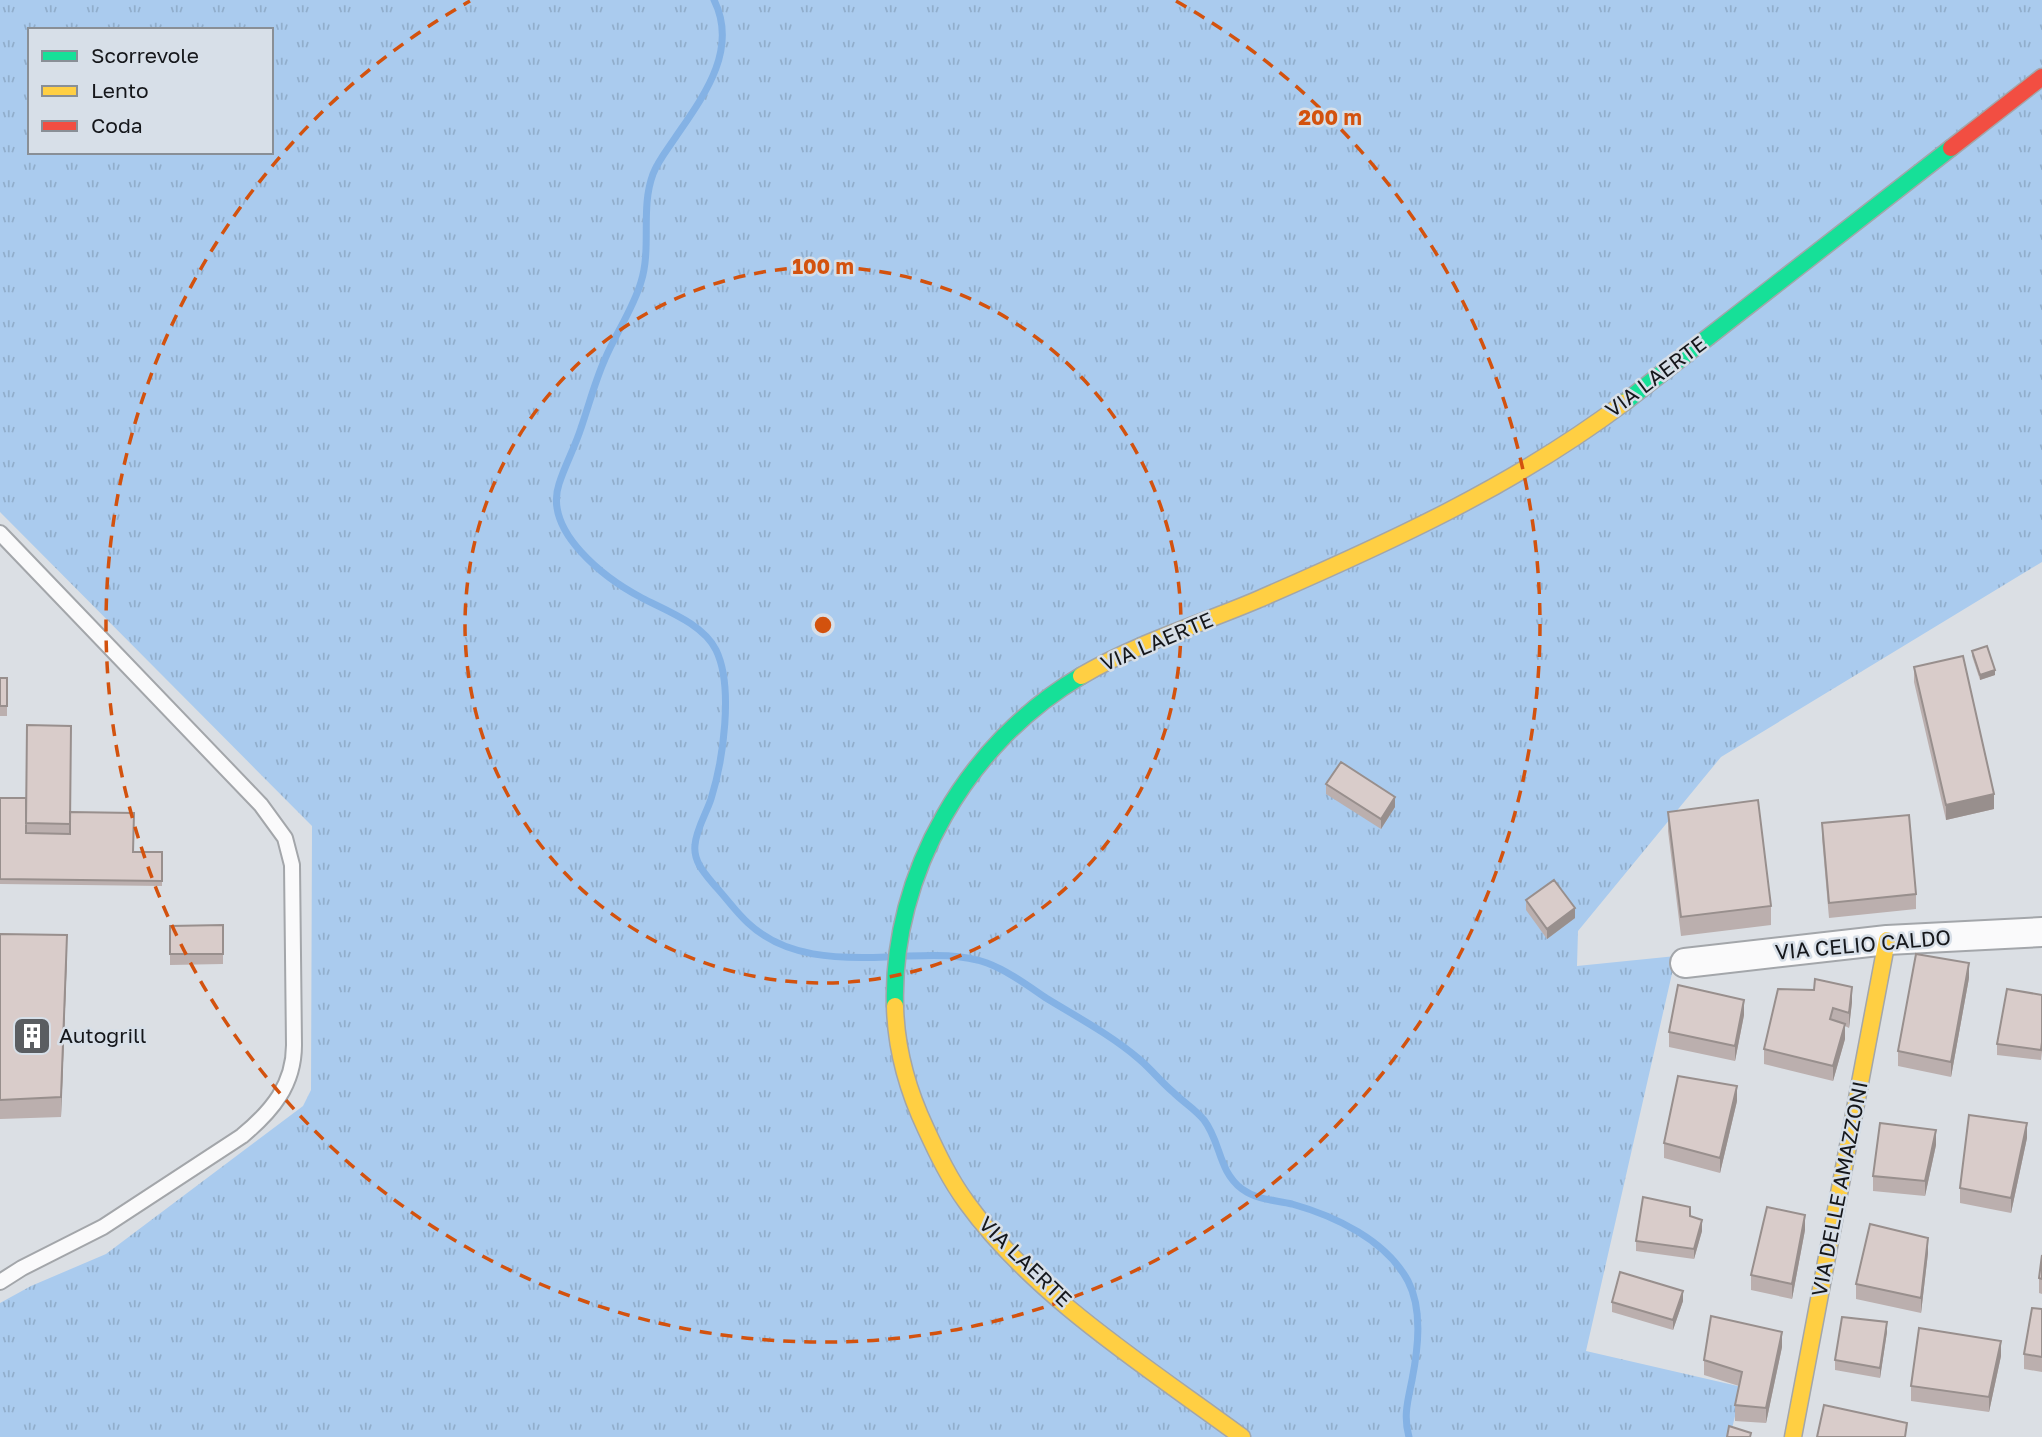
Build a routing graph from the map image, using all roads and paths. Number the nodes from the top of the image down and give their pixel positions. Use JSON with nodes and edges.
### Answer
{"nodes":[{"id":1,"x":2042,"y":77,"type":"edge"},
{"id":2,"x":0,"y":533,"type":"edge"},
{"id":3,"x":2042,"y":932,"type":"edge"},
{"id":4,"x":1887,"y":940,"type":"junction"},
{"id":5,"x":1685,"y":963,"type":"dead end"},
{"id":6,"x":0,"y":1282,"type":"edge"},
{"id":7,"x":1242,"y":1437,"type":"edge"},
{"id":8,"x":1793,"y":1437,"type":"edge"}],
"edges":[{"from":1,"to":7,"type":"street","name":"VIA LAERTE"},
{"from":2,"to":6,"type":"lane"},
{"from":3,"to":4,"type":"street","name":"VIA CELIO CALDO"},
{"from":4,"to":5,"type":"street","name":"VIA CELIO CALDO"},
{"from":4,"to":8,"type":"street","name":"VIA DELLE AMAZZONI"}]}
